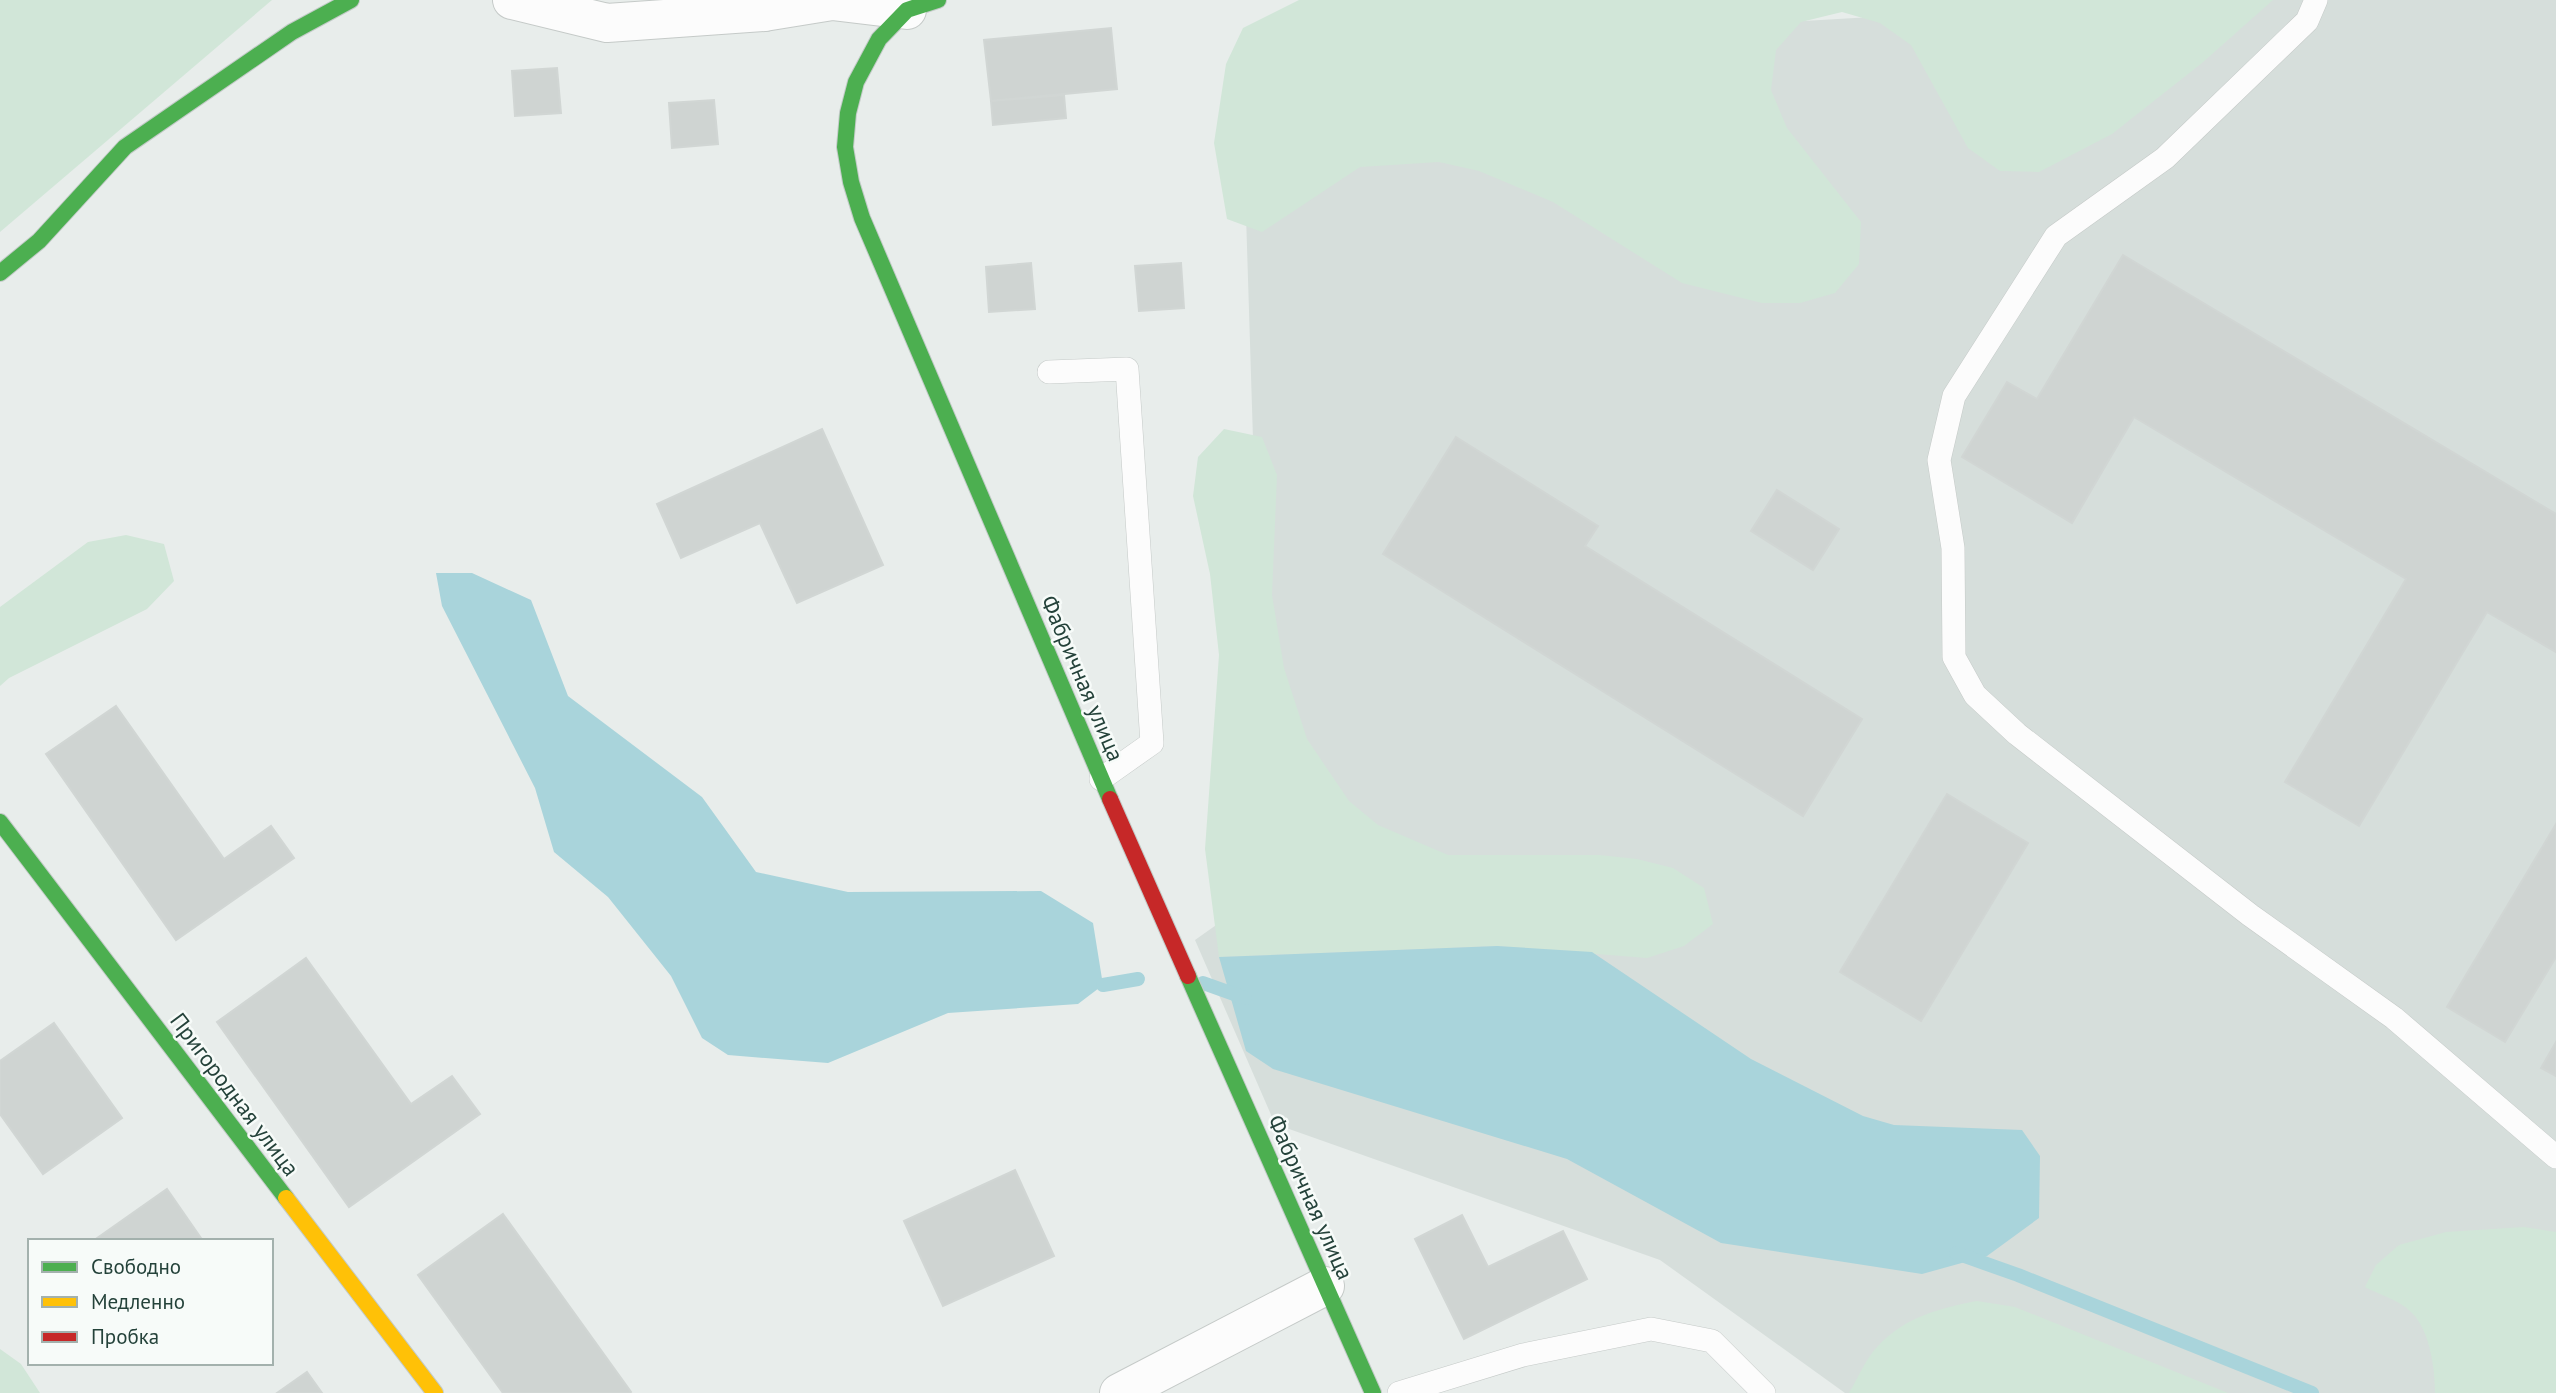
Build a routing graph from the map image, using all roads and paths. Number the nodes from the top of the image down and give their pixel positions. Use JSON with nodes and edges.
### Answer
{"nodes":[{"id":1,"x":351,"y":0,"type":"edge"},
{"id":2,"x":512,"y":0,"type":"edge"},
{"id":3,"x":2316,"y":0,"type":"edge"},
{"id":4,"x":923,"y":5,"type":"edge"},
{"id":5,"x":756,"y":6,"type":"edge"},
{"id":6,"x":0,"y":273,"type":"edge"},
{"id":7,"x":1049,"y":372,"type":"dead end"},
{"id":8,"x":1101,"y":779,"type":"junction"},
{"id":9,"x":0,"y":822,"type":"edge"},
{"id":10,"x":2556,"y":1157,"type":"edge"},
{"id":11,"x":1325,"y":1286,"type":"junction"},
{"id":12,"x":435,"y":1393,"type":"edge"},
{"id":13,"x":1119,"y":1393,"type":"edge"},
{"id":14,"x":1373,"y":1393,"type":"edge"},
{"id":15,"x":1399,"y":1393,"type":"edge"},
{"id":16,"x":1764,"y":1393,"type":"edge"}],
"edges":[{"from":1,"to":6,"type":"street"},
{"from":2,"to":5,"type":"street"},
{"from":3,"to":10,"type":"lane"},
{"from":4,"to":5,"type":"street"},
{"from":4,"to":8,"type":"street","name":"Фабричная улица"},
{"from":7,"to":8,"type":"lane"},
{"from":8,"to":11,"type":"street","name":"Фабричная улица"},
{"from":9,"to":12,"type":"street","name":"Пригородная улица"},
{"from":11,"to":13,"type":"street"},
{"from":11,"to":14,"type":"street","name":"Фабричная улица"},
{"from":15,"to":16,"type":"lane"}]}
